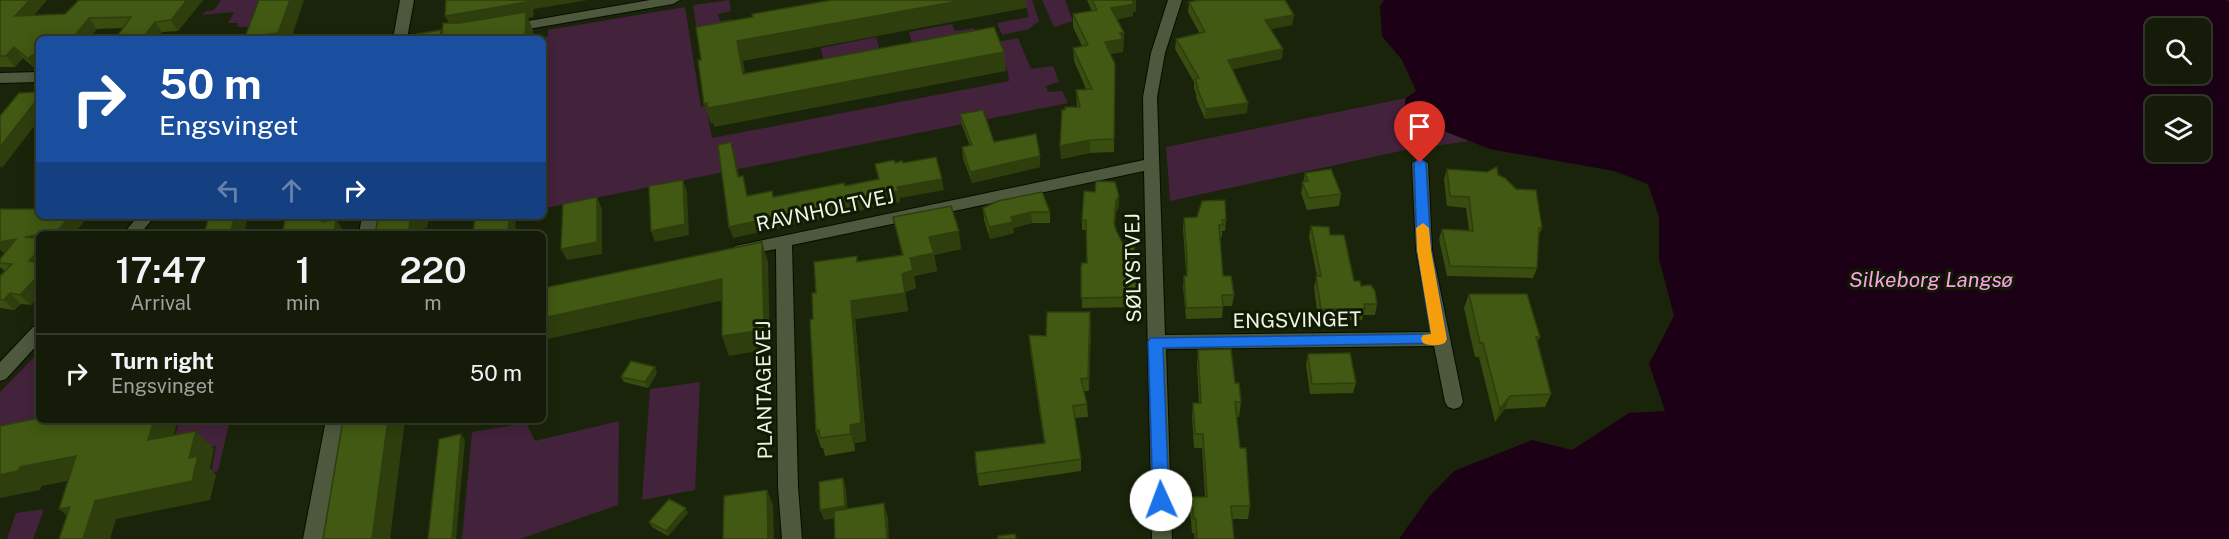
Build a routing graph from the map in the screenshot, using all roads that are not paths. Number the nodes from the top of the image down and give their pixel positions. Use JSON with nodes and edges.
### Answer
{"nodes":[{"id":1,"x":407,"y":0,"type":"edge"},
{"id":2,"x":673,"y":0,"type":"edge"},
{"id":3,"x":1175,"y":0,"type":"edge"},
{"id":4,"x":497,"y":30,"type":"edge"},
{"id":5,"x":401,"y":36,"type":"edge"},
{"id":6,"x":36,"y":77,"type":"edge"},
{"id":7,"x":0,"y":78,"type":"edge"},
{"id":8,"x":1420,"y":163,"type":"dead end"},
{"id":9,"x":1151,"y":164,"type":"junction"},
{"id":10,"x":144,"y":219,"type":"edge"},
{"id":11,"x":133,"y":231,"type":"edge"},
{"id":12,"x":784,"y":241,"type":"junction"},
{"id":13,"x":729,"y":252,"type":"edge"},
{"id":14,"x":36,"y":335,"type":"edge"},
{"id":15,"x":1440,"y":339,"type":"junction"},
{"id":16,"x":1155,"y":342,"type":"junction"},
{"id":17,"x":0,"y":374,"type":"edge"},
{"id":18,"x":1454,"y":402,"type":"dead end"},
{"id":19,"x":334,"y":423,"type":"edge"},
{"id":20,"x":313,"y":539,"type":"edge"},
{"id":21,"x":792,"y":539,"type":"edge"},
{"id":22,"x":1162,"y":539,"type":"edge"}],
"edges":[{"from":1,"to":5,"type":"street"},
{"from":2,"to":4,"type":"street"},
{"from":3,"to":9,"type":"street","name":"SØLYSTVEJ"},
{"from":6,"to":7,"type":"street"},
{"from":8,"to":15,"type":"street"},
{"from":9,"to":12,"type":"street","name":"RAVNHOLTVEJ"},
{"from":9,"to":16,"type":"street","name":"SØLYSTVEJ"},
{"from":10,"to":11,"type":"street"},
{"from":12,"to":13,"type":"street","name":"RAVNHOLTVEJ"},
{"from":12,"to":21,"type":"street","name":"PLANTAGEVEJ"},
{"from":14,"to":17,"type":"street"},
{"from":15,"to":16,"type":"street","name":"ENGSVINGET"},
{"from":15,"to":18,"type":"street"},
{"from":16,"to":22,"type":"street","name":"SØLYSTVEJ"},
{"from":19,"to":20,"type":"street"}]}
